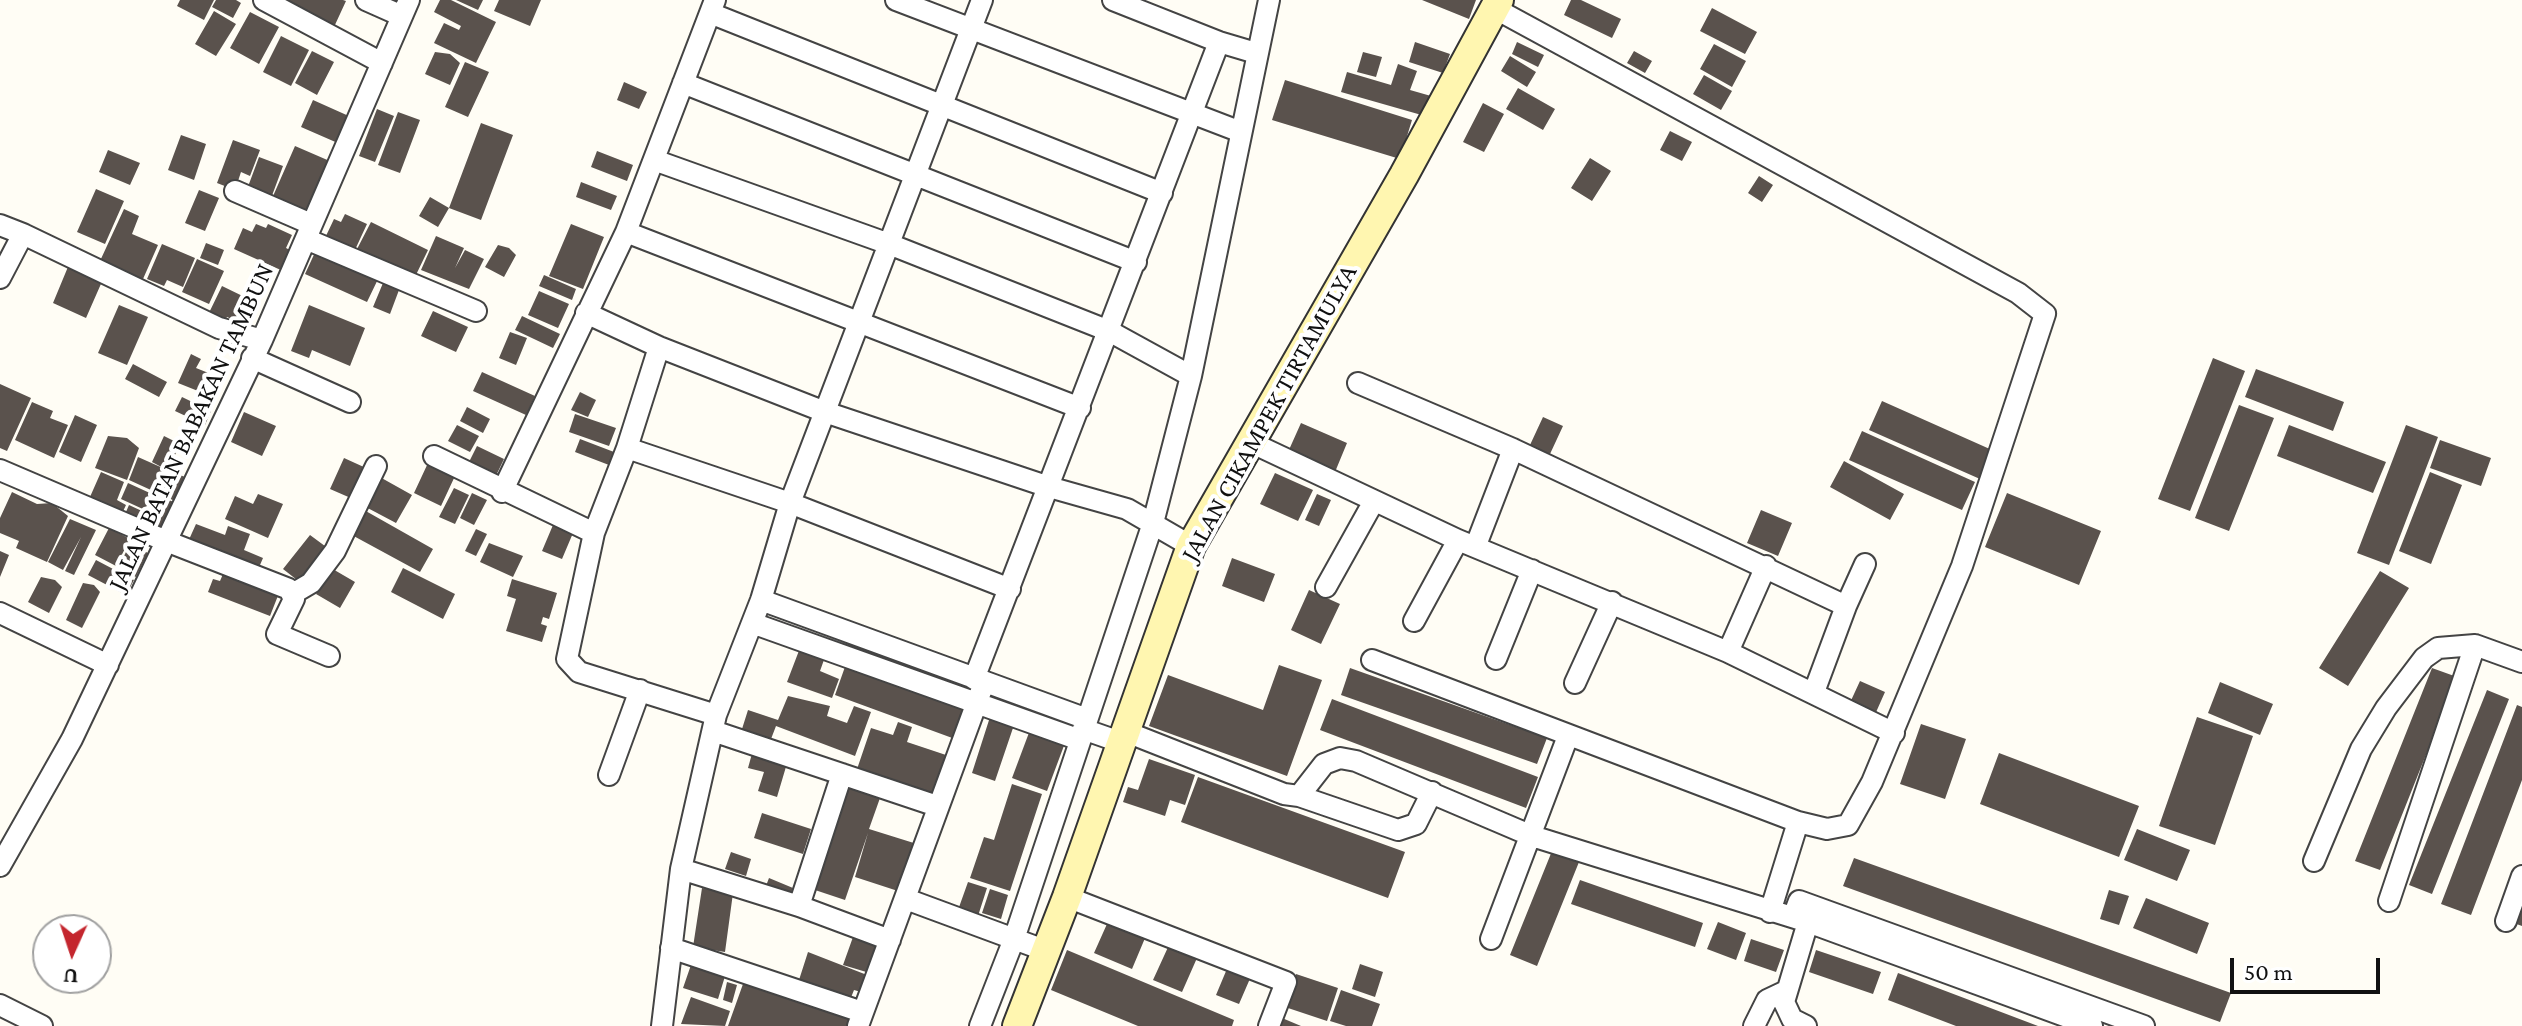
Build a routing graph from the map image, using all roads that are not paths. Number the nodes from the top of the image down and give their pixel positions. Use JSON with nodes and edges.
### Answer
{"nodes":[{"id":1,"x":264,"y":0,"type":"edge"},
{"id":2,"x":366,"y":0,"type":"edge"},
{"id":3,"x":896,"y":0,"type":"edge"},
{"id":4,"x":982,"y":0,"type":"edge"},
{"id":5,"x":1113,"y":0,"type":"edge"},
{"id":6,"x":1269,"y":0,"type":"edge"},
{"id":7,"x":1496,"y":4,"type":"edge"},
{"id":8,"x":713,"y":7,"type":"edge"},
{"id":9,"x":406,"y":8,"type":"edge"},
{"id":10,"x":971,"y":30,"type":"junction"},
{"id":11,"x":1219,"y":42,"type":"junction"},
{"id":12,"x":1256,"y":53,"type":"junction"},
{"id":13,"x":382,"y":63,"type":"junction"},
{"id":14,"x":683,"y":83,"type":"junction"},
{"id":15,"x":940,"y":107,"type":"junction"},
{"id":16,"x":1192,"y":115,"type":"junction"},
{"id":17,"x":1241,"y":132,"type":"junction"},
{"id":18,"x":654,"y":160,"type":"junction"},
{"id":19,"x":916,"y":173,"type":"junction"},
{"id":20,"x":235,"y":191,"type":"dead end"},
{"id":21,"x":1162,"y":193,"type":"junction"},
{"id":22,"x":0,"y":225,"type":"edge"},
{"id":23,"x":309,"y":232,"type":"junction"},
{"id":24,"x":626,"y":232,"type":"junction"},
{"id":25,"x":23,"y":234,"type":"junction"},
{"id":26,"x":889,"y":244,"type":"junction"},
{"id":27,"x":1136,"y":262,"type":"junction"},
{"id":28,"x":0,"y":278,"type":"edge"},
{"id":29,"x":476,"y":311,"type":"dead end"},
{"id":30,"x":586,"y":313,"type":"junction"},
{"id":31,"x":861,"y":324,"type":"junction"},
{"id":32,"x":1109,"y":331,"type":"junction"},
{"id":33,"x":659,"y":347,"type":"junction"},
{"id":34,"x":257,"y":349,"type":"junction"},
{"id":35,"x":1191,"y":376,"type":"junction"},
{"id":36,"x":1358,"y":383,"type":"dead end"},
{"id":37,"x":350,"y":402,"type":"dead end"},
{"id":38,"x":1080,"y":408,"type":"junction"},
{"id":39,"x":825,"y":412,"type":"junction"},
{"id":40,"x":1250,"y":442,"type":"junction"},
{"id":41,"x":627,"y":448,"type":"junction"},
{"id":42,"x":1513,"y":449,"type":"junction"},
{"id":43,"x":434,"y":456,"type":"dead end"},
{"id":44,"x":376,"y":466,"type":"dead end"},
{"id":45,"x":0,"y":470,"type":"edge"},
{"id":46,"x":1049,"y":487,"type":"junction"},
{"id":47,"x":502,"y":492,"type":"junction"},
{"id":48,"x":1374,"y":501,"type":"junction"},
{"id":49,"x":790,"y":503,"type":"junction"},
{"id":50,"x":1153,"y":523,"type":"junction"},
{"id":51,"x":594,"y":533,"type":"junction"},
{"id":52,"x":166,"y":541,"type":"junction"},
{"id":53,"x":1467,"y":542,"type":"junction"},
{"id":54,"x":1191,"y":546,"type":"junction"},
{"id":55,"x":1865,"y":564,"type":"dead end"},
{"id":56,"x":1766,"y":566,"type":"junction"},
{"id":57,"x":1532,"y":570,"type":"junction"},
{"id":58,"x":1326,"y":587,"type":"dead end"},
{"id":59,"x":1010,"y":589,"type":"junction"},
{"id":60,"x":294,"y":593,"type":"junction"},
{"id":61,"x":761,"y":600,"type":"junction"},
{"id":62,"x":1612,"y":602,"type":"junction"},
{"id":63,"x":1846,"y":606,"type":"junction"},
{"id":64,"x":0,"y":613,"type":"edge"},
{"id":65,"x":1414,"y":621,"type":"dead end"},
{"id":66,"x":752,"y":623,"type":"junction"},
{"id":67,"x":2475,"y":645,"type":"junction"},
{"id":68,"x":1728,"y":652,"type":"junction"},
{"id":69,"x":329,"y":656,"type":"dead end"},
{"id":70,"x":1496,"y":659,"type":"dead end"},
{"id":71,"x":1372,"y":660,"type":"dead end"},
{"id":72,"x":2522,"y":662,"type":"edge"},
{"id":73,"x":108,"y":665,"type":"junction"},
{"id":74,"x":1575,"y":683,"type":"dead end"},
{"id":75,"x":978,"y":688,"type":"junction"},
{"id":76,"x":640,"y":690,"type":"junction"},
{"id":77,"x":1814,"y":692,"type":"junction"},
{"id":78,"x":714,"y":723,"type":"junction"},
{"id":79,"x":1083,"y":729,"type":"junction"},
{"id":80,"x":1894,"y":733,"type":"junction"},
{"id":81,"x":1568,"y":736,"type":"junction"},
{"id":82,"x":1122,"y":737,"type":"junction"},
{"id":83,"x":842,"y":774,"type":"junction"},
{"id":84,"x":609,"y":775,"type":"dead end"},
{"id":85,"x":1432,"y":792,"type":"junction"},
{"id":86,"x":1299,"y":796,"type":"junction"},
{"id":87,"x":937,"y":806,"type":"junction"},
{"id":88,"x":1798,"y":822,"type":"junction"},
{"id":89,"x":1532,"y":836,"type":"junction"},
{"id":90,"x":2314,"y":861,"type":"dead end"},
{"id":91,"x":0,"y":866,"type":"edge"},
{"id":92,"x":681,"y":869,"type":"junction"},
{"id":93,"x":2522,"y":876,"type":"edge"},
{"id":94,"x":1067,"y":897,"type":"junction"},
{"id":95,"x":906,"y":899,"type":"junction"},
{"id":96,"x":2389,"y":901,"type":"dead end"},
{"id":97,"x":799,"y":906,"type":"junction"},
{"id":98,"x":1770,"y":912,"type":"junction"},
{"id":99,"x":1800,"y":919,"type":"junction"},
{"id":100,"x":2506,"y":921,"type":"dead end"},
{"id":101,"x":1014,"y":939,"type":"junction"},
{"id":102,"x":1491,"y":939,"type":"dead end"},
{"id":103,"x":890,"y":940,"type":"junction"},
{"id":104,"x":671,"y":948,"type":"junction"},
{"id":105,"x":1044,"y":950,"type":"junction"},
{"id":106,"x":1786,"y":991,"type":"junction"},
{"id":107,"x":0,"y":1005,"type":"edge"},
{"id":108,"x":860,"y":1019,"type":"edge"},
{"id":109,"x":2112,"y":1019,"type":"edge"},
{"id":110,"x":42,"y":1026,"type":"edge"},
{"id":111,"x":662,"y":1026,"type":"edge"},
{"id":112,"x":980,"y":1026,"type":"edge"},
{"id":113,"x":1017,"y":1026,"type":"edge"},
{"id":114,"x":1269,"y":1026,"type":"edge"},
{"id":115,"x":1754,"y":1026,"type":"edge"},
{"id":116,"x":1806,"y":1026,"type":"edge"},
{"id":117,"x":2092,"y":1026,"type":"edge"},
{"id":118,"x":2144,"y":1026,"type":"edge"}],
"edges":[{"from":1,"to":13,"type":"street"},
{"from":2,"to":9,"type":"street"},
{"from":3,"to":10,"type":"street"},
{"from":4,"to":10,"type":"street"},
{"from":5,"to":11,"type":"street"},
{"from":6,"to":12,"type":"street"},
{"from":7,"to":40,"type":"street","name":"JALAN CIKAMPEK TIRTAMULYA"},
{"from":7,"to":80,"type":"street"},
{"from":8,"to":14,"type":"street"},
{"from":8,"to":15,"type":"street"},
{"from":9,"to":13,"type":"street","name":"JALAN BATAN BABAKAN TAMBUN"},
{"from":10,"to":15,"type":"street"},
{"from":10,"to":16,"type":"street"},
{"from":11,"to":12,"type":"street"},
{"from":11,"to":16,"type":"street"},
{"from":12,"to":17,"type":"street"},
{"from":13,"to":23,"type":"street","name":"JALAN BATAN BABAKAN TAMBUN"},
{"from":14,"to":18,"type":"street"},
{"from":14,"to":19,"type":"street"},
{"from":15,"to":19,"type":"street"},
{"from":15,"to":21,"type":"street"},
{"from":16,"to":17,"type":"street"},
{"from":16,"to":21,"type":"street"},
{"from":17,"to":35,"type":"street"},
{"from":18,"to":24,"type":"street"},
{"from":18,"to":26,"type":"street"},
{"from":19,"to":26,"type":"street"},
{"from":19,"to":27,"type":"street"},
{"from":20,"to":23,"type":"street"},
{"from":21,"to":27,"type":"street"},
{"from":22,"to":25,"type":"street"},
{"from":23,"to":29,"type":"street"},
{"from":23,"to":34,"type":"street","name":"JALAN BATAN BABAKAN TAMBUN"},
{"from":24,"to":30,"type":"street"},
{"from":24,"to":31,"type":"street"},
{"from":25,"to":28,"type":"street"},
{"from":25,"to":34,"type":"street"},
{"from":26,"to":31,"type":"street"},
{"from":26,"to":32,"type":"street"},
{"from":27,"to":32,"type":"street"},
{"from":30,"to":33,"type":"street"},
{"from":30,"to":47,"type":"street"},
{"from":31,"to":38,"type":"street"},
{"from":31,"to":39,"type":"street"},
{"from":32,"to":35,"type":"street"},
{"from":32,"to":38,"type":"street"},
{"from":33,"to":39,"type":"street"},
{"from":33,"to":41,"type":"street"},
{"from":34,"to":37,"type":"street"},
{"from":34,"to":52,"type":"street","name":"JALAN BATAN BABAKAN TAMBUN"},
{"from":35,"to":50,"type":"street"},
{"from":36,"to":42,"type":"street"},
{"from":38,"to":46,"type":"street"},
{"from":39,"to":46,"type":"street"},
{"from":39,"to":49,"type":"street"},
{"from":40,"to":48,"type":"street"},
{"from":40,"to":54,"type":"street","name":"JALAN CIKAMPEK TIRTAMULYA"},
{"from":41,"to":49,"type":"street"},
{"from":41,"to":51,"type":"street"},
{"from":42,"to":53,"type":"street"},
{"from":42,"to":56,"type":"street"},
{"from":43,"to":47,"type":"street"},
{"from":44,"to":60,"type":"street"},
{"from":45,"to":52,"type":"street"},
{"from":46,"to":50,"type":"street"},
{"from":46,"to":59,"type":"street"},
{"from":47,"to":51,"type":"street"},
{"from":48,"to":53,"type":"street"},
{"from":48,"to":58,"type":"street"},
{"from":49,"to":59,"type":"street"},
{"from":49,"to":61,"type":"street"},
{"from":50,"to":54,"type":"street"},
{"from":50,"to":79,"type":"street"},
{"from":51,"to":76,"type":"street"},
{"from":52,"to":60,"type":"street"},
{"from":52,"to":73,"type":"street","name":"JALAN BATAN BABAKAN TAMBUN"},
{"from":53,"to":57,"type":"street"},
{"from":53,"to":65,"type":"street"},
{"from":54,"to":82,"type":"street","name":"JALAN CIKAMPEK TIRTAMULYA"},
{"from":55,"to":63,"type":"street"},
{"from":56,"to":63,"type":"street"},
{"from":56,"to":68,"type":"street"},
{"from":57,"to":62,"type":"street"},
{"from":57,"to":70,"type":"street"},
{"from":59,"to":75,"type":"street"},
{"from":60,"to":69,"type":"street"},
{"from":61,"to":66,"type":"street"},
{"from":61,"to":75,"type":"street"},
{"from":62,"to":68,"type":"street"},
{"from":62,"to":74,"type":"street"},
{"from":63,"to":77,"type":"street"},
{"from":64,"to":73,"type":"street"},
{"from":66,"to":75,"type":"street"},
{"from":66,"to":78,"type":"street"},
{"from":67,"to":72,"type":"street"},
{"from":67,"to":90,"type":"street"},
{"from":67,"to":96,"type":"street"},
{"from":68,"to":77,"type":"street"},
{"from":71,"to":81,"type":"street"},
{"from":73,"to":91,"type":"street","name":"JALAN BATAN BABAKAN TAMBUN"},
{"from":75,"to":79,"type":"street"},
{"from":75,"to":87,"type":"street"},
{"from":76,"to":78,"type":"street"},
{"from":76,"to":84,"type":"street"},
{"from":77,"to":80,"type":"street"},
{"from":78,"to":83,"type":"street"},
{"from":78,"to":92,"type":"street"},
{"from":79,"to":82,"type":"street"},
{"from":79,"to":101,"type":"street"},
{"from":80,"to":88,"type":"street"},
{"from":81,"to":88,"type":"street"},
{"from":81,"to":89,"type":"street"},
{"from":82,"to":86,"type":"street"},
{"from":82,"to":94,"type":"street","name":"JALAN CIKAMPEK TIRTAMULYA"},
{"from":83,"to":87,"type":"street"},
{"from":83,"to":97,"type":"street"},
{"from":85,"to":86,"type":"street"},
{"from":85,"to":86,"type":"street"},
{"from":85,"to":89,"type":"street"},
{"from":87,"to":95,"type":"street"},
{"from":88,"to":98,"type":"street"},
{"from":89,"to":98,"type":"street"},
{"from":89,"to":102,"type":"street"},
{"from":92,"to":97,"type":"street"},
{"from":92,"to":104,"type":"street"},
{"from":93,"to":100,"type":"street"},
{"from":94,"to":105,"type":"street","name":"JALAN CIKAMPEK TIRTAMULYA"},
{"from":94,"to":114,"type":"street"},
{"from":95,"to":101,"type":"street"},
{"from":95,"to":103,"type":"street"},
{"from":97,"to":103,"type":"street"},
{"from":98,"to":99,"type":"street"},
{"from":99,"to":106,"type":"street"},
{"from":99,"to":109,"type":"street"},
{"from":99,"to":117,"type":"street"},
{"from":101,"to":105,"type":"street"},
{"from":101,"to":112,"type":"street"},
{"from":103,"to":108,"type":"street"},
{"from":104,"to":108,"type":"street"},
{"from":104,"to":111,"type":"street"},
{"from":105,"to":113,"type":"street","name":"JALAN CIKAMPEK TIRTAMULYA"},
{"from":106,"to":115,"type":"street"},
{"from":106,"to":116,"type":"street"},
{"from":107,"to":110,"type":"street"},
{"from":109,"to":118,"type":"street"}]}
